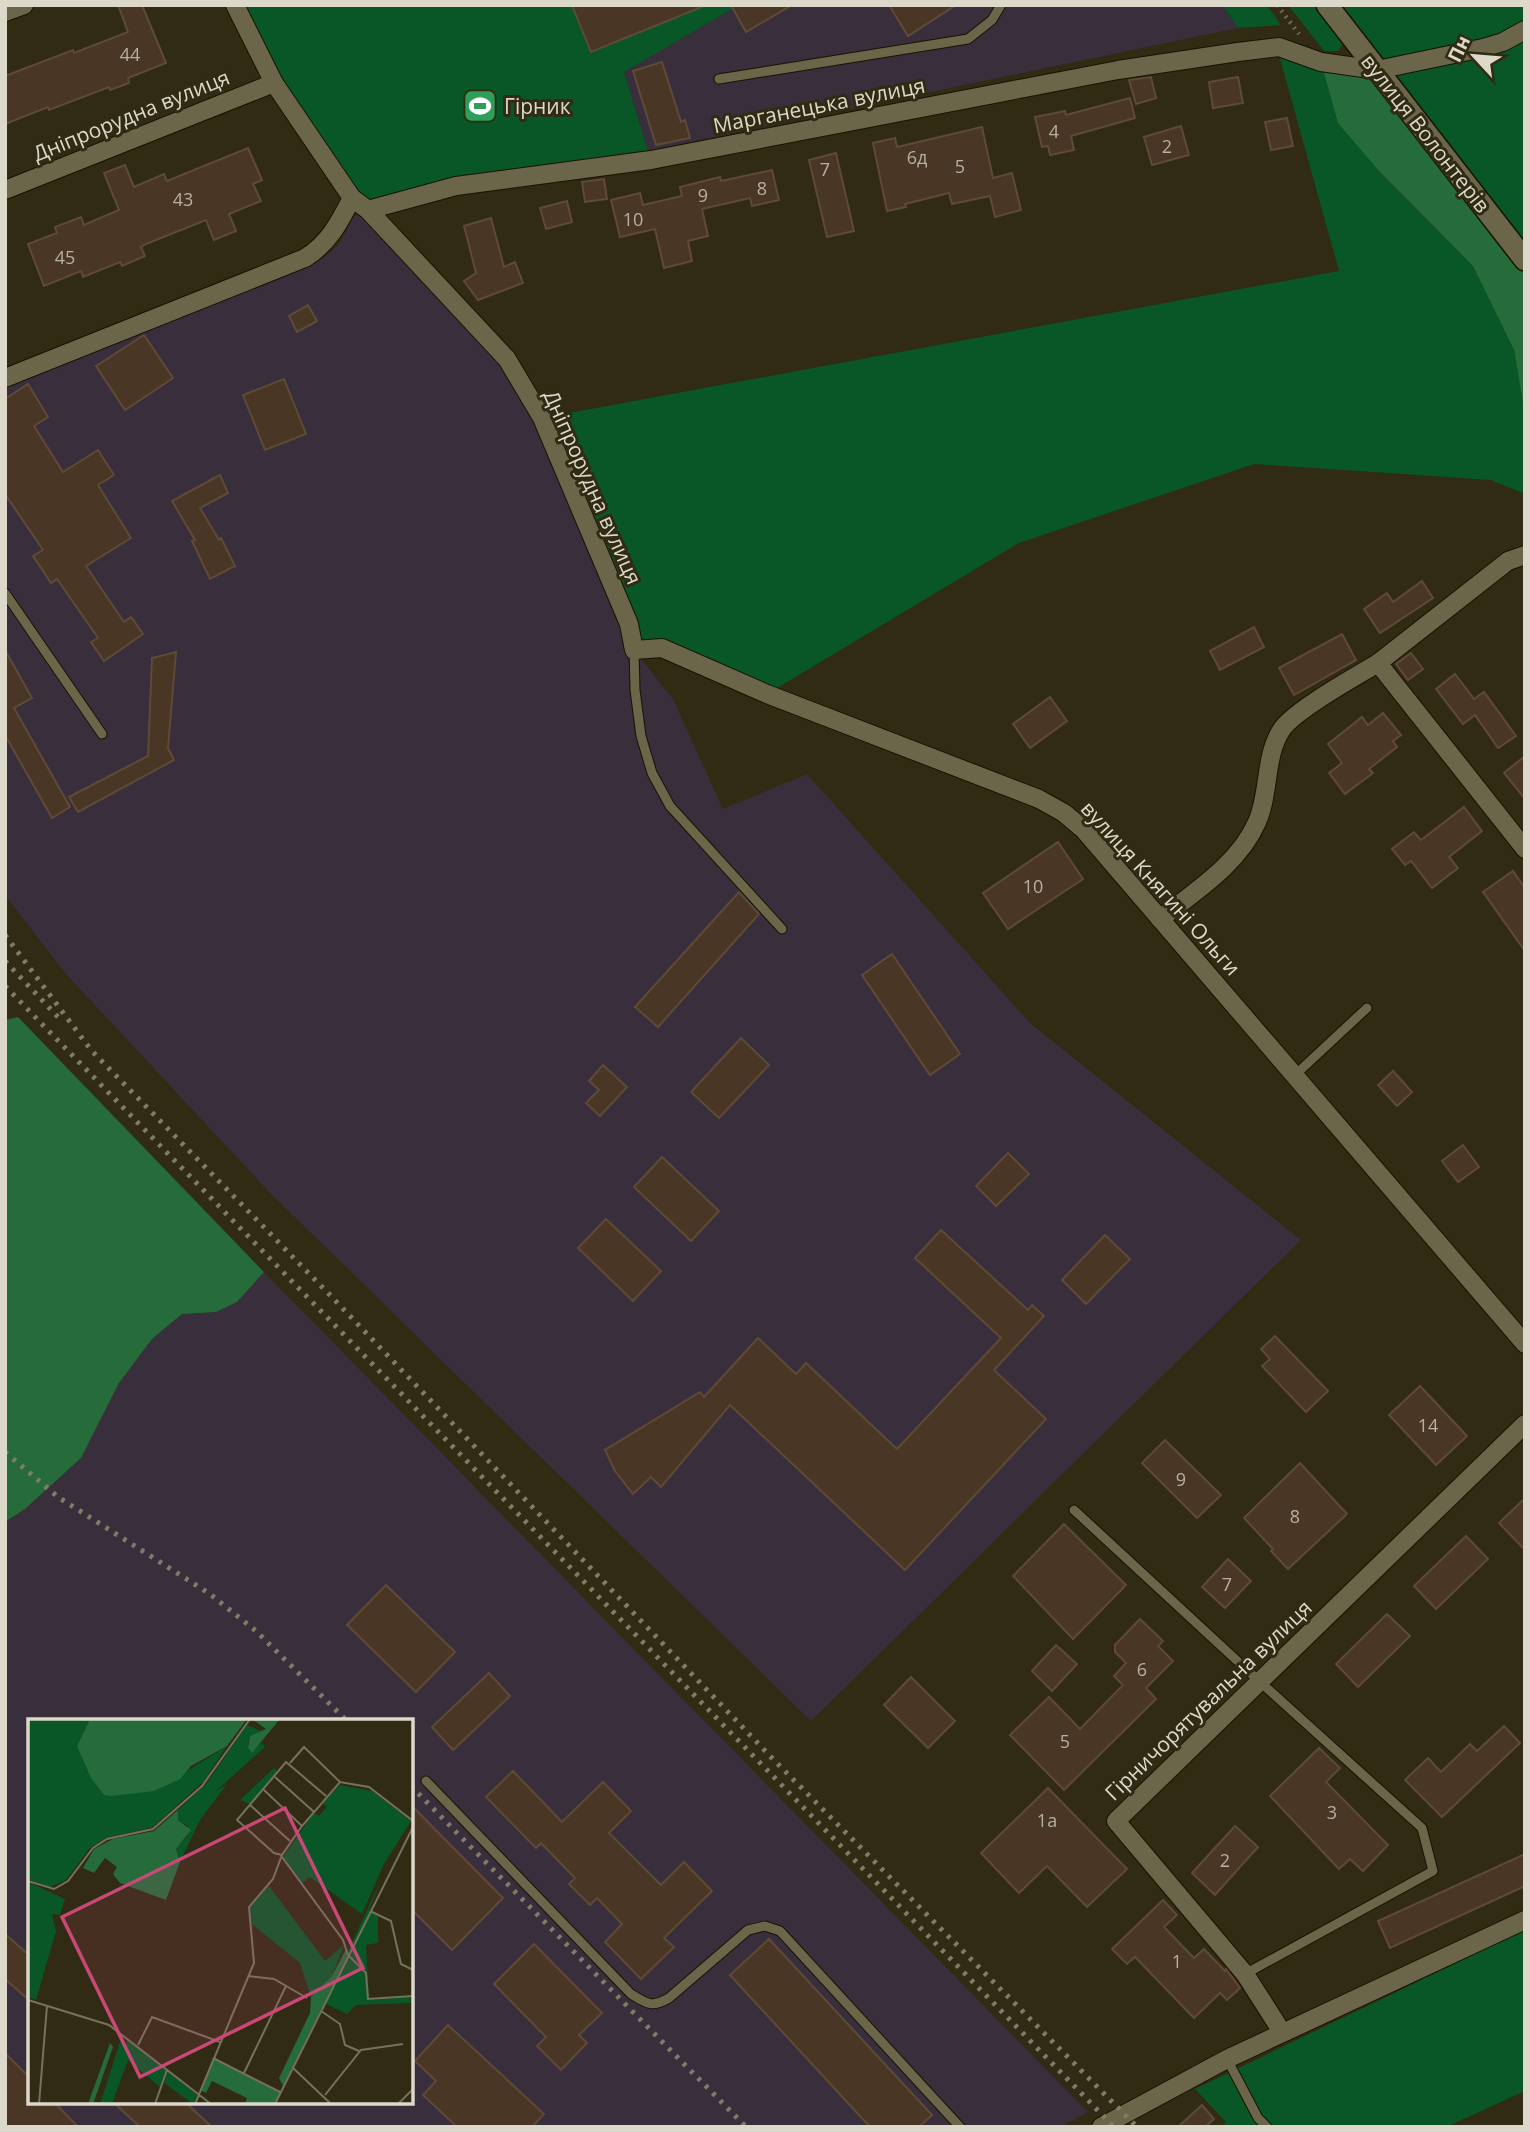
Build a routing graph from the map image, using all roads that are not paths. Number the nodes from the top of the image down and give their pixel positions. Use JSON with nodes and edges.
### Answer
{"nodes":[{"id":1,"x":24,"y":5,"type":"edge"},
{"id":2,"x":235,"y":5,"type":"edge"},
{"id":3,"x":1001,"y":5,"type":"edge"},
{"id":4,"x":1327,"y":5,"type":"edge"},
{"id":5,"x":5,"y":12,"type":"edge"},
{"id":6,"x":1525,"y":30,"type":"edge"},
{"id":7,"x":1377,"y":69,"type":"junction"},
{"id":8,"x":719,"y":79,"type":"dead end"},
{"id":9,"x":274,"y":83,"type":"junction"},
{"id":10,"x":5,"y":190,"type":"edge"},
{"id":11,"x":352,"y":198,"type":"junction"},
{"id":12,"x":368,"y":209,"type":"junction"},
{"id":13,"x":1525,"y":260,"type":"edge"},
{"id":14,"x":5,"y":378,"type":"edge"},
{"id":15,"x":1525,"y":555,"type":"edge"},
{"id":16,"x":5,"y":593,"type":"edge"},
{"id":17,"x":634,"y":650,"type":"junction"},
{"id":18,"x":1378,"y":663,"type":"junction"},
{"id":19,"x":102,"y":734,"type":"dead end"},
{"id":20,"x":1525,"y":849,"type":"edge"},
{"id":21,"x":1160,"y":919,"type":"junction"},
{"id":22,"x":782,"y":929,"type":"dead end"},
{"id":23,"x":1367,"y":1008,"type":"dead end"},
{"id":24,"x":1294,"y":1076,"type":"junction"},
{"id":25,"x":1525,"y":1344,"type":"edge"},
{"id":26,"x":1525,"y":1424,"type":"edge"},
{"id":27,"x":1074,"y":1510,"type":"dead end"},
{"id":28,"x":1259,"y":1682,"type":"junction"},
{"id":29,"x":426,"y":1781,"type":"dead end"},
{"id":30,"x":1525,"y":1920,"type":"edge"},
{"id":31,"x":1245,"y":1974,"type":"junction"},
{"id":32,"x":1282,"y":2032,"type":"junction"},
{"id":33,"x":1227,"y":2059,"type":"junction"},
{"id":34,"x":960,"y":2127,"type":"edge"},
{"id":35,"x":1101,"y":2127,"type":"edge"},
{"id":36,"x":1267,"y":2127,"type":"edge"}],
"edges":[{"from":1,"to":5,"type":"street"},
{"from":2,"to":9,"type":"street","name":"Дніпрорудна вулиця"},
{"from":3,"to":8,"type":"lane"},
{"from":4,"to":7,"type":"street","name":"вулиця Волонтерів"},
{"from":6,"to":7,"type":"street"},
{"from":7,"to":12,"type":"street","name":"Марганецька вулиця"},
{"from":7,"to":13,"type":"street","name":"вулиця Волонтерів"},
{"from":9,"to":10,"type":"street","name":"Дніпрорудна вулиця"},
{"from":9,"to":11,"type":"street","name":"Дніпрорудна вулиця"},
{"from":11,"to":12,"type":"street","name":"Дніпрорудна вулиця"},
{"from":11,"to":14,"type":"street"},
{"from":12,"to":17,"type":"street","name":"Дніпрорудна вулиця"},
{"from":15,"to":18,"type":"street"},
{"from":16,"to":19,"type":"lane"},
{"from":17,"to":21,"type":"street","name":"вулиця Княгині Ольги"},
{"from":17,"to":22,"type":"lane"},
{"from":18,"to":20,"type":"street"},
{"from":18,"to":21,"type":"street"},
{"from":21,"to":24,"type":"street","name":"вулиця Княгині Ольги"},
{"from":23,"to":24,"type":"lane"},
{"from":24,"to":25,"type":"street","name":"вулиця Княгині Ольги"},
{"from":26,"to":28,"type":"street","name":"Гірничорятувальна вулиця"},
{"from":27,"to":28,"type":"lane"},
{"from":28,"to":31,"type":"street","name":"Гірничорятувальна вулиця"},
{"from":28,"to":31,"type":"lane"},
{"from":29,"to":34,"type":"lane"},
{"from":30,"to":32,"type":"street"},
{"from":31,"to":32,"type":"street","name":"Гірничорятувальна вулиця"},
{"from":32,"to":33,"type":"street"},
{"from":33,"to":35,"type":"street"},
{"from":33,"to":36,"type":"lane"}]}
